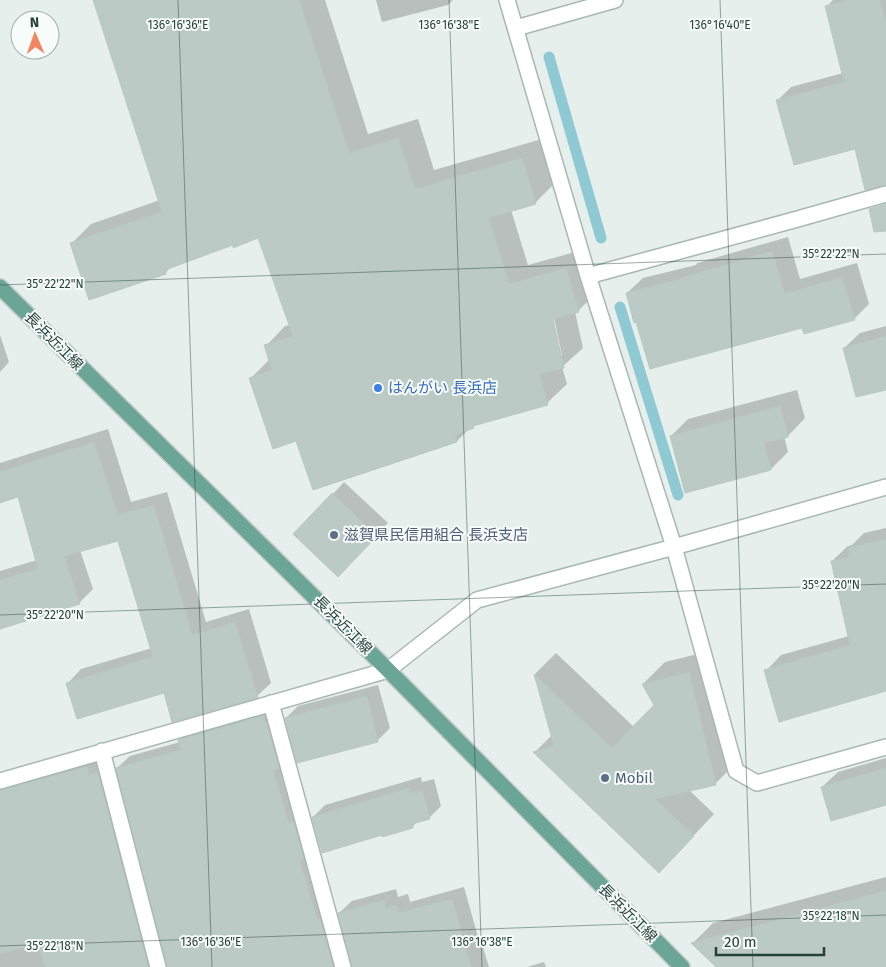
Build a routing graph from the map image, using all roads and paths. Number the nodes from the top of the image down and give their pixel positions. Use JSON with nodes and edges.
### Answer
{"nodes":[{"id":1,"x":508,"y":0,"type":"edge"},
{"id":2,"x":615,"y":0,"type":"edge"},
{"id":3,"x":516,"y":28,"type":"junction"},
{"id":4,"x":886,"y":194,"type":"edge"},
{"id":5,"x":588,"y":276,"type":"junction"},
{"id":6,"x":0,"y":287,"type":"edge"},
{"id":7,"x":886,"y":487,"type":"edge"},
{"id":8,"x":674,"y":547,"type":"junction"},
{"id":9,"x":388,"y":670,"type":"junction"},
{"id":10,"x":271,"y":703,"type":"junction"},
{"id":11,"x":886,"y":746,"type":"edge"},
{"id":12,"x":102,"y":751,"type":"junction"},
{"id":13,"x":0,"y":781,"type":"edge"},
{"id":14,"x":158,"y":967,"type":"edge"},
{"id":15,"x":343,"y":967,"type":"edge"},
{"id":16,"x":682,"y":967,"type":"edge"}],
"edges":[{"from":1,"to":3,"type":"street"},
{"from":2,"to":3,"type":"street"},
{"from":3,"to":5,"type":"street"},
{"from":4,"to":5,"type":"street"},
{"from":5,"to":8,"type":"street"},
{"from":6,"to":9,"type":"main road","name":"長浜近江線"},
{"from":7,"to":8,"type":"street"},
{"from":8,"to":9,"type":"street"},
{"from":8,"to":11,"type":"street"},
{"from":9,"to":10,"type":"street"},
{"from":9,"to":16,"type":"main road","name":"長浜近江線"},
{"from":10,"to":12,"type":"street"},
{"from":10,"to":15,"type":"street"},
{"from":12,"to":13,"type":"street"},
{"from":12,"to":14,"type":"street"}]}
